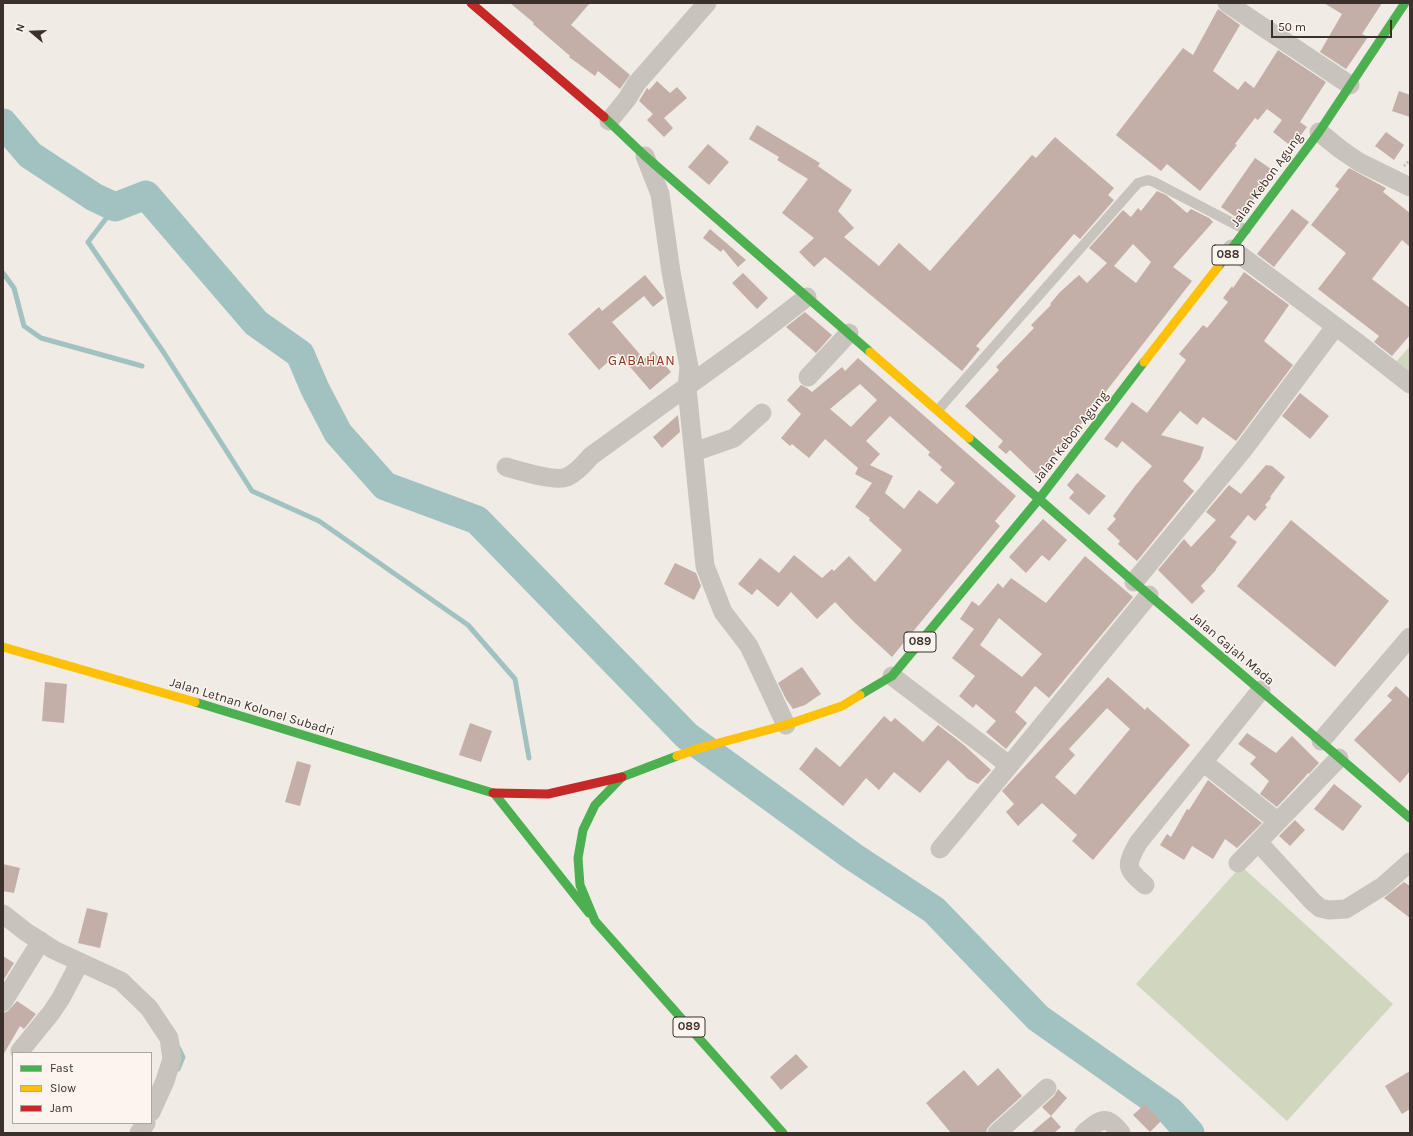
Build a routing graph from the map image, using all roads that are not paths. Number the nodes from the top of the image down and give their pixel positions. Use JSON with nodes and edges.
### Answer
{"nodes":[{"id":1,"x":470,"y":3,"type":"edge"},
{"id":2,"x":707,"y":3,"type":"edge"},
{"id":3,"x":1226,"y":3,"type":"edge"},
{"id":4,"x":1405,"y":3,"type":"edge"},
{"id":5,"x":1350,"y":85,"type":"junction"},
{"id":6,"x":610,"y":121,"type":"junction"},
{"id":7,"x":1319,"y":132,"type":"junction"},
{"id":8,"x":645,"y":156,"type":"junction"},
{"id":9,"x":1410,"y":187,"type":"edge"},
{"id":10,"x":1246,"y":230,"type":"junction"},
{"id":11,"x":1232,"y":250,"type":"junction"},
{"id":12,"x":807,"y":296,"type":"junction"},
{"id":13,"x":1335,"y":327,"type":"junction"},
{"id":14,"x":849,"y":333,"type":"junction"},
{"id":15,"x":808,"y":377,"type":"dead end"},
{"id":16,"x":1410,"y":384,"type":"edge"},
{"id":17,"x":687,"y":388,"type":"junction"},
{"id":18,"x":938,"y":410,"type":"junction"},
{"id":19,"x":762,"y":413,"type":"dead end"},
{"id":20,"x":694,"y":452,"type":"junction"},
{"id":21,"x":506,"y":467,"type":"dead end"},
{"id":22,"x":1040,"y":499,"type":"junction"},
{"id":23,"x":1134,"y":582,"type":"junction"},
{"id":24,"x":1150,"y":595,"type":"junction"},
{"id":25,"x":3,"y":647,"type":"edge"},
{"id":26,"x":1406,"y":649,"type":"edge"},
{"id":27,"x":892,"y":676,"type":"junction"},
{"id":28,"x":1261,"y":690,"type":"junction"},
{"id":29,"x":786,"y":725,"type":"junction"},
{"id":30,"x":1320,"y":742,"type":"junction"},
{"id":31,"x":1340,"y":758,"type":"junction"},
{"id":32,"x":1203,"y":762,"type":"junction"},
{"id":33,"x":1008,"y":767,"type":"junction"},
{"id":34,"x":622,"y":777,"type":"junction"},
{"id":35,"x":494,"y":793,"type":"junction"},
{"id":36,"x":1408,"y":812,"type":"edge"},
{"id":37,"x":1278,"y":821,"type":"junction"},
{"id":38,"x":1258,"y":842,"type":"junction"},
{"id":39,"x":940,"y":849,"type":"dead end"},
{"id":40,"x":1410,"y":862,"type":"edge"},
{"id":41,"x":1238,"y":863,"type":"dead end"},
{"id":42,"x":1145,"y":886,"type":"dead end"},
{"id":43,"x":3,"y":914,"type":"edge"},
{"id":44,"x":595,"y":921,"type":"junction"},
{"id":45,"x":41,"y":941,"type":"junction"},
{"id":46,"x":80,"y":962,"type":"junction"},
{"id":47,"x":3,"y":1002,"type":"edge"},
{"id":48,"x":20,"y":1051,"type":"dead end"},
{"id":49,"x":1047,"y":1088,"type":"dead end"},
{"id":50,"x":152,"y":1110,"type":"edge"},
{"id":51,"x":145,"y":1124,"type":"edge"},
{"id":52,"x":139,"y":1133,"type":"edge"},
{"id":53,"x":783,"y":1133,"type":"edge"},
{"id":54,"x":997,"y":1133,"type":"edge"},
{"id":55,"x":1084,"y":1133,"type":"edge"},
{"id":56,"x":1121,"y":1133,"type":"edge"}],
"edges":[{"from":1,"to":6,"type":"main road","name":"Jalan Gajah Mada"},
{"from":2,"to":6,"type":"street"},
{"from":3,"to":5,"type":"street"},
{"from":4,"to":5,"type":"main road","name":"Jalan Kebon Agung","number":"088"},
{"from":5,"to":7,"type":"main road","name":"Jalan Kebon Agung","number":"088"},
{"from":6,"to":8,"type":"main road","name":"Jalan Gajah Mada"},
{"from":7,"to":9,"type":"street"},
{"from":7,"to":10,"type":"main road","name":"Jalan Kebon Agung","number":"088"},
{"from":8,"to":12,"type":"main road","name":"Jalan Gajah Mada"},
{"from":8,"to":17,"type":"street"},
{"from":10,"to":11,"type":"main road","name":"Jalan Kebon Agung","number":"088"},
{"from":10,"to":18,"type":"lane"},
{"from":11,"to":13,"type":"street"},
{"from":11,"to":22,"type":"main road","name":"Jalan Kebon Agung","number":"088"},
{"from":12,"to":14,"type":"main road","name":"Jalan Gajah Mada"},
{"from":12,"to":17,"type":"street"},
{"from":13,"to":16,"type":"street"},
{"from":13,"to":23,"type":"street"},
{"from":14,"to":15,"type":"street"},
{"from":14,"to":18,"type":"main road","name":"Jalan Gajah Mada"},
{"from":17,"to":20,"type":"street"},
{"from":17,"to":21,"type":"street"},
{"from":18,"to":22,"type":"main road","name":"Jalan Gajah Mada"},
{"from":19,"to":20,"type":"street"},
{"from":20,"to":29,"type":"street"},
{"from":22,"to":23,"type":"main road","name":"Jalan Gajah Mada"},
{"from":22,"to":27,"type":"main road","number":"089"},
{"from":23,"to":24,"type":"main road","name":"Jalan Gajah Mada"},
{"from":24,"to":28,"type":"main road","name":"Jalan Gajah Mada"},
{"from":24,"to":33,"type":"street"},
{"from":25,"to":35,"type":"main road","name":"Jalan Letnan Kolonel Subadri"},
{"from":26,"to":30,"type":"street"},
{"from":27,"to":29,"type":"main road","number":"089"},
{"from":27,"to":33,"type":"street"},
{"from":28,"to":30,"type":"main road","name":"Jalan Gajah Mada"},
{"from":28,"to":32,"type":"street"},
{"from":29,"to":34,"type":"main road","number":"089"},
{"from":30,"to":31,"type":"main road","name":"Jalan Gajah Mada"},
{"from":31,"to":36,"type":"main road","name":"Jalan Gajah Mada"},
{"from":31,"to":37,"type":"street"},
{"from":32,"to":37,"type":"street"},
{"from":32,"to":42,"type":"street"},
{"from":33,"to":39,"type":"street"},
{"from":34,"to":35,"type":"main road","name":"Jalan Letnan Kolonel Subadri"},
{"from":34,"to":44,"type":"main road","number":"089"},
{"from":35,"to":44,"type":"main road"},
{"from":37,"to":38,"type":"street"},
{"from":38,"to":40,"type":"street"},
{"from":38,"to":41,"type":"street"},
{"from":43,"to":45,"type":"street"},
{"from":44,"to":53,"type":"main road","number":"089"},
{"from":45,"to":46,"type":"street"},
{"from":45,"to":47,"type":"street"},
{"from":46,"to":48,"type":"street"},
{"from":46,"to":50,"type":"street"},
{"from":49,"to":54,"type":"street"},
{"from":51,"to":52,"type":"street"},
{"from":55,"to":56,"type":"street"}]}
